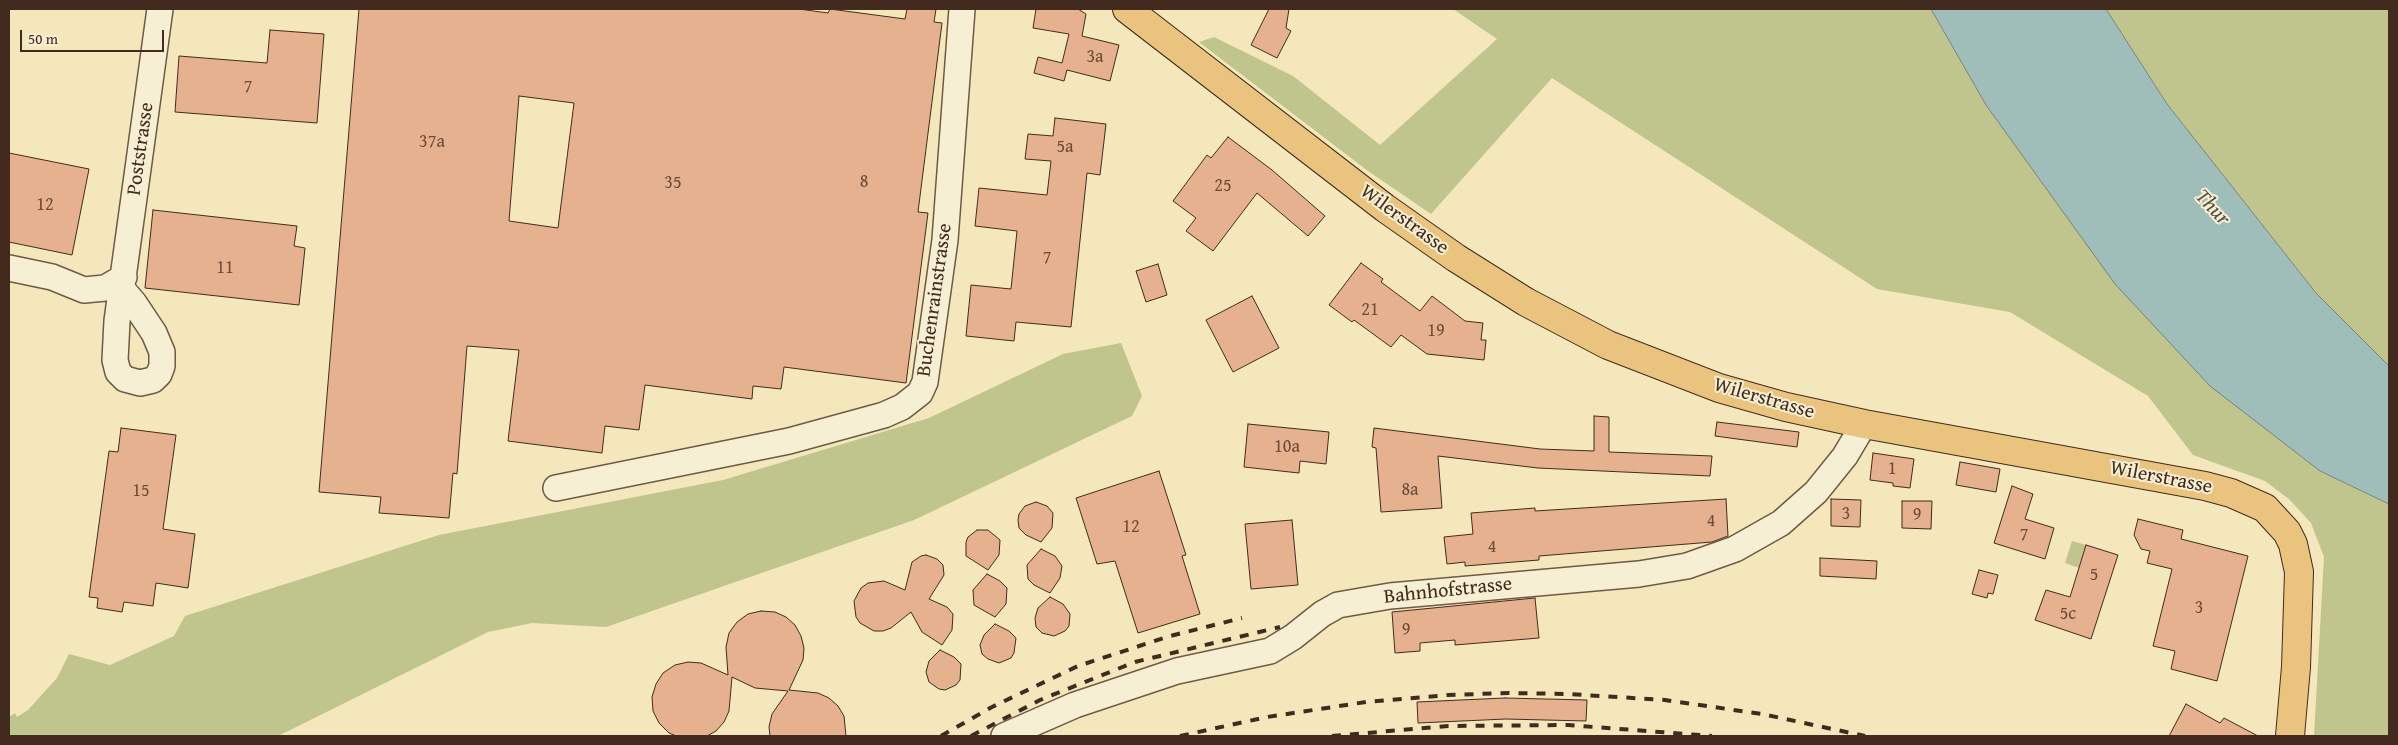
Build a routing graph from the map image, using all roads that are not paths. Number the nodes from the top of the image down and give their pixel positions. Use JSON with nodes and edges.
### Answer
{"nodes":[{"id":1,"x":160,"y":9,"type":"edge"},
{"id":2,"x":962,"y":9,"type":"edge"},
{"id":3,"x":1127,"y":9,"type":"edge"},
{"id":4,"x":9,"y":268,"type":"edge"},
{"id":5,"x":1864,"y":424,"type":"junction"},
{"id":6,"x":556,"y":488,"type":"dead end"},
{"id":7,"x":1004,"y":736,"type":"edge"},
{"id":8,"x":2290,"y":736,"type":"edge"}],
"edges":[{"from":1,"to":4,"type":"street","name":"Poststrasse"},
{"from":2,"to":6,"type":"street","name":"Buchenrainstrasse"},
{"from":3,"to":5,"type":"main road","name":"Wilerstrasse"},
{"from":5,"to":7,"type":"street","name":"Bahnhofstrasse"},
{"from":5,"to":8,"type":"main road","name":"Wilerstrasse"}]}
